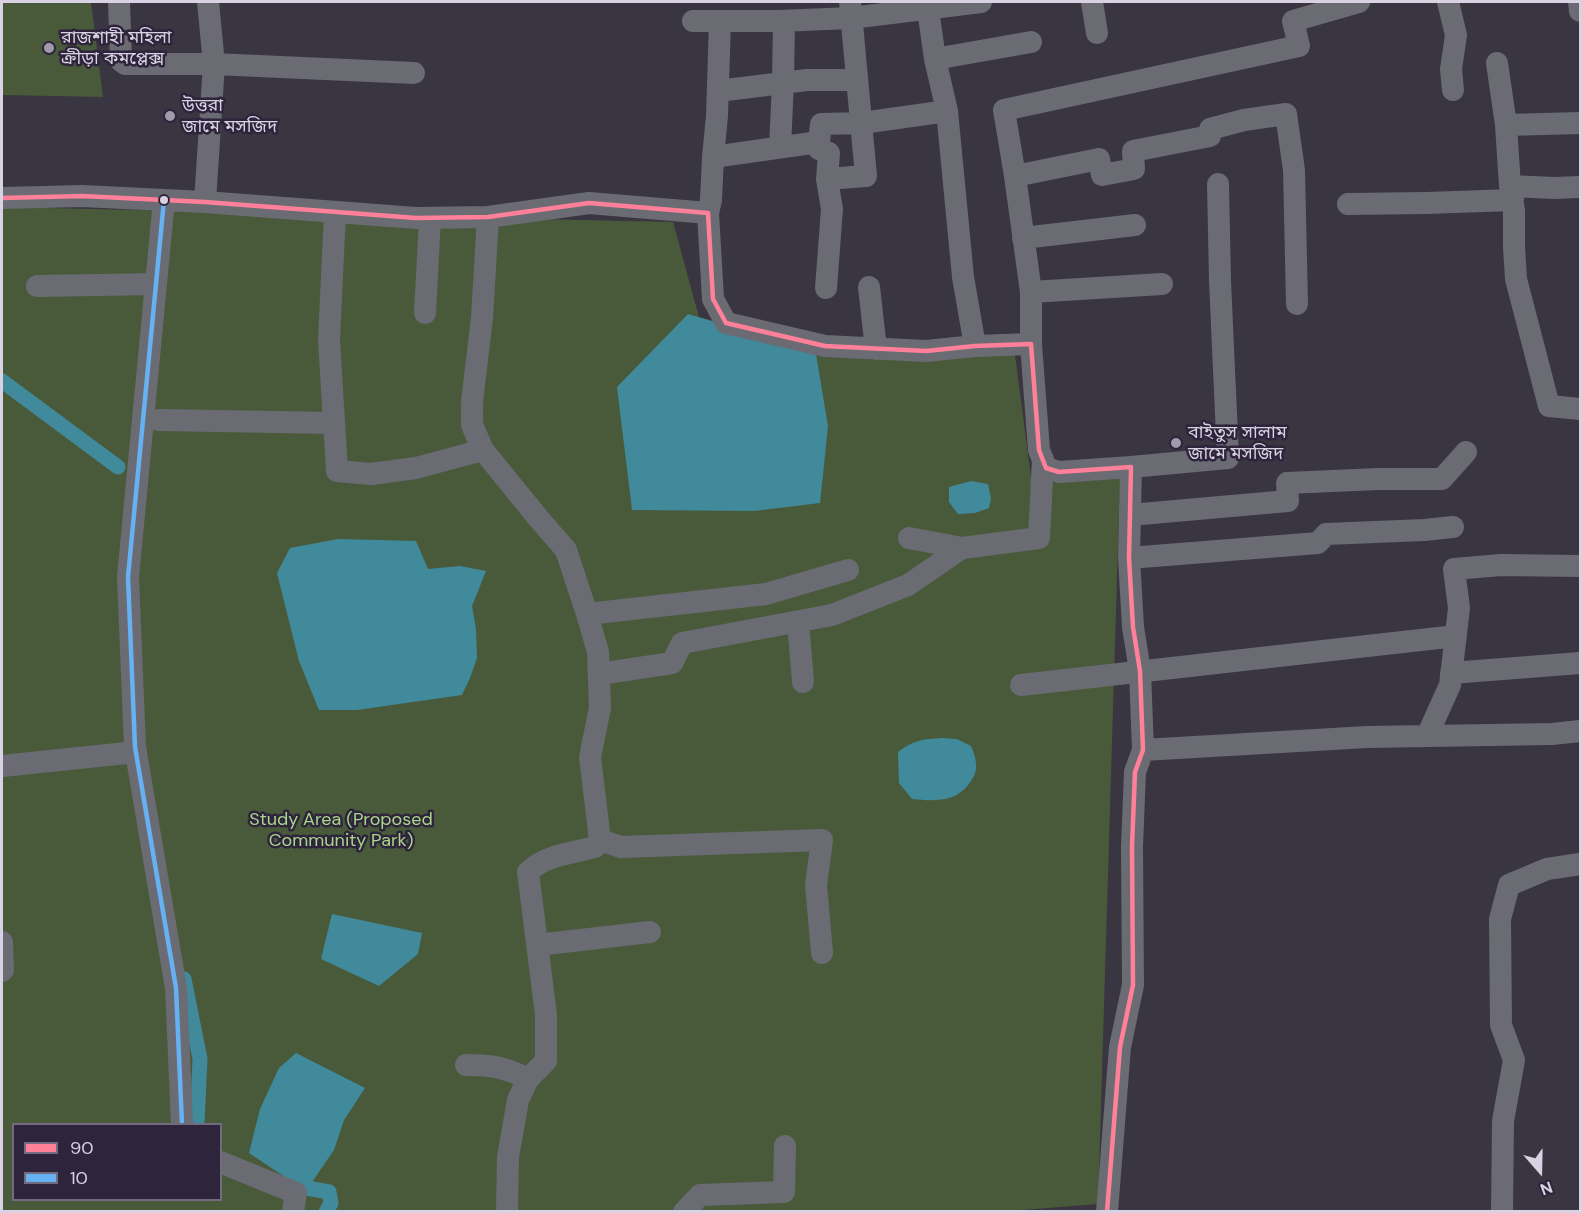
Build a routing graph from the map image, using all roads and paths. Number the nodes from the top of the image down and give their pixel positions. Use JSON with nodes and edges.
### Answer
{"nodes":[{"id":1,"x":119,"y":2,"type":"edge"},
{"id":2,"x":208,"y":2,"type":"edge"},
{"id":3,"x":981,"y":2,"type":"edge"},
{"id":4,"x":1092,"y":2,"type":"edge"},
{"id":5,"x":1359,"y":2,"type":"edge"},
{"id":6,"x":1448,"y":2,"type":"edge"},
{"id":7,"x":1579,"y":2,"type":"edge"},
{"id":8,"x":927,"y":5,"type":"edge"},
{"id":9,"x":850,"y":10,"type":"edge"},
{"id":10,"x":1581,"y":11,"type":"edge"},
{"id":11,"x":770,"y":15,"type":"edge"},
{"id":12,"x":693,"y":21,"type":"dead end"},
{"id":13,"x":720,"y":21,"type":"junction"},
{"id":14,"x":1097,"y":33,"type":"dead end"},
{"id":15,"x":1030,"y":42,"type":"dead end"},
{"id":16,"x":935,"y":59,"type":"junction"},
{"id":17,"x":1497,"y":63,"type":"dead end"},
{"id":18,"x":214,"y":64,"type":"junction"},
{"id":19,"x":414,"y":73,"type":"dead end"},
{"id":20,"x":857,"y":80,"type":"junction"},
{"id":21,"x":783,"y":83,"type":"junction"},
{"id":22,"x":1453,"y":90,"type":"dead end"},
{"id":23,"x":718,"y":91,"type":"junction"},
{"id":24,"x":947,"y":111,"type":"junction"},
{"id":25,"x":862,"y":123,"type":"junction"},
{"id":26,"x":1581,"y":123,"type":"edge"},
{"id":27,"x":1506,"y":125,"type":"junction"},
{"id":28,"x":819,"y":142,"type":"junction"},
{"id":29,"x":780,"y":147,"type":"junction"},
{"id":30,"x":712,"y":157,"type":"junction"},
{"id":31,"x":1015,"y":176,"type":"junction"},
{"id":32,"x":827,"y":179,"type":"junction"},
{"id":33,"x":1218,"y":184,"type":"dead end"},
{"id":34,"x":1581,"y":187,"type":"edge"},
{"id":35,"x":1511,"y":193,"type":"junction"},
{"id":36,"x":2,"y":198,"type":"edge"},
{"id":37,"x":164,"y":200,"type":"junction"},
{"id":38,"x":205,"y":202,"type":"junction"},
{"id":39,"x":1348,"y":204,"type":"dead end"},
{"id":40,"x":335,"y":212,"type":"junction"},
{"id":41,"x":708,"y":213,"type":"junction"},
{"id":42,"x":488,"y":217,"type":"junction"},
{"id":43,"x":430,"y":218,"type":"junction"},
{"id":44,"x":1135,"y":225,"type":"dead end"},
{"id":45,"x":1023,"y":238,"type":"junction"},
{"id":46,"x":156,"y":284,"type":"junction"},
{"id":47,"x":1162,"y":284,"type":"dead end"},
{"id":48,"x":37,"y":286,"type":"dead end"},
{"id":49,"x":869,"y":286,"type":"dead end"},
{"id":50,"x":826,"y":288,"type":"dead end"},
{"id":51,"x":1031,"y":292,"type":"junction"},
{"id":52,"x":1297,"y":304,"type":"dead end"},
{"id":53,"x":425,"y":313,"type":"dead end"},
{"id":54,"x":1031,"y":344,"type":"junction"},
{"id":55,"x":975,"y":346,"type":"junction"},
{"id":56,"x":876,"y":349,"type":"junction"},
{"id":57,"x":1581,"y":410,"type":"edge"},
{"id":58,"x":159,"y":420,"type":"dead end"},
{"id":59,"x":333,"y":423,"type":"junction"},
{"id":60,"x":483,"y":450,"type":"junction"},
{"id":61,"x":1466,"y":452,"type":"dead end"},
{"id":62,"x":1043,"y":459,"type":"junction"},
{"id":63,"x":1131,"y":467,"type":"junction"},
{"id":64,"x":1130,"y":515,"type":"junction"},
{"id":65,"x":1454,"y":528,"type":"dead end"},
{"id":66,"x":909,"y":538,"type":"dead end"},
{"id":67,"x":962,"y":548,"type":"junction"},
{"id":68,"x":1129,"y":558,"type":"junction"},
{"id":69,"x":1581,"y":566,"type":"edge"},
{"id":70,"x":848,"y":570,"type":"dead end"},
{"id":71,"x":587,"y":614,"type":"junction"},
{"id":72,"x":798,"y":622,"type":"junction"},
{"id":73,"x":1456,"y":636,"type":"junction"},
{"id":74,"x":1581,"y":663,"type":"edge"},
{"id":75,"x":1140,"y":671,"type":"junction"},
{"id":76,"x":1451,"y":673,"type":"junction"},
{"id":77,"x":599,"y":674,"type":"junction"},
{"id":78,"x":803,"y":682,"type":"dead end"},
{"id":79,"x":1021,"y":685,"type":"dead end"},
{"id":80,"x":1581,"y":731,"type":"edge"},
{"id":81,"x":1427,"y":736,"type":"junction"},
{"id":82,"x":1143,"y":750,"type":"junction"},
{"id":83,"x":136,"y":752,"type":"junction"},
{"id":84,"x":2,"y":766,"type":"edge"},
{"id":85,"x":600,"y":840,"type":"junction"},
{"id":86,"x":1581,"y":864,"type":"edge"},
{"id":87,"x":650,"y":932,"type":"dead end"},
{"id":88,"x":2,"y":942,"type":"edge"},
{"id":89,"x":537,"y":945,"type":"junction"},
{"id":90,"x":822,"y":953,"type":"dead end"},
{"id":91,"x":2,"y":970,"type":"edge"},
{"id":92,"x":466,"y":1065,"type":"dead end"},
{"id":93,"x":528,"y":1079,"type":"junction"},
{"id":94,"x":183,"y":1123,"type":"edge"},
{"id":95,"x":785,"y":1146,"type":"dead end"},
{"id":96,"x":222,"y":1163,"type":"edge"},
{"id":97,"x":293,"y":1212,"type":"edge"},
{"id":98,"x":507,"y":1212,"type":"edge"},
{"id":99,"x":684,"y":1212,"type":"edge"},
{"id":100,"x":1107,"y":1212,"type":"edge"},
{"id":101,"x":1502,"y":1212,"type":"edge"}],
"edges":[{"from":1,"to":18,"type":"street"},
{"from":2,"to":18,"type":"street"},
{"from":3,"to":8,"type":"street"},
{"from":4,"to":14,"type":"street"},
{"from":5,"to":31,"type":"street"},
{"from":6,"to":22,"type":"street"},
{"from":7,"to":10,"type":"street"},
{"from":8,"to":9,"type":"street"},
{"from":8,"to":16,"type":"street"},
{"from":9,"to":11,"type":"street"},
{"from":9,"to":20,"type":"street"},
{"from":11,"to":13,"type":"street"},
{"from":11,"to":21,"type":"street"},
{"from":12,"to":13,"type":"street"},
{"from":13,"to":23,"type":"street"},
{"from":15,"to":16,"type":"street"},
{"from":16,"to":24,"type":"street"},
{"from":17,"to":27,"type":"street"},
{"from":18,"to":19,"type":"street"},
{"from":18,"to":38,"type":"street"},
{"from":20,"to":21,"type":"street"},
{"from":20,"to":25,"type":"street"},
{"from":21,"to":23,"type":"street"},
{"from":21,"to":29,"type":"street"},
{"from":23,"to":30,"type":"street"},
{"from":24,"to":25,"type":"street"},
{"from":24,"to":55,"type":"street"},
{"from":25,"to":28,"type":"street"},
{"from":25,"to":32,"type":"street"},
{"from":26,"to":27,"type":"street"},
{"from":27,"to":35,"type":"street"},
{"from":28,"to":29,"type":"street"},
{"from":28,"to":32,"type":"street"},
{"from":29,"to":30,"type":"street"},
{"from":30,"to":41,"type":"street"},
{"from":31,"to":45,"type":"street"},
{"from":31,"to":52,"type":"street"},
{"from":32,"to":50,"type":"street"},
{"from":33,"to":63,"type":"street"},
{"from":34,"to":35,"type":"street"},
{"from":35,"to":39,"type":"street"},
{"from":35,"to":57,"type":"street"},
{"from":36,"to":37,"type":"street"},
{"from":37,"to":38,"type":"street"},
{"from":37,"to":46,"type":"street"},
{"from":38,"to":40,"type":"street"},
{"from":40,"to":43,"type":"street"},
{"from":40,"to":59,"type":"street"},
{"from":41,"to":42,"type":"street"},
{"from":41,"to":56,"type":"street"},
{"from":42,"to":43,"type":"street"},
{"from":42,"to":60,"type":"street"},
{"from":43,"to":53,"type":"street"},
{"from":44,"to":45,"type":"street"},
{"from":45,"to":51,"type":"street"},
{"from":46,"to":48,"type":"street"},
{"from":46,"to":83,"type":"street"},
{"from":47,"to":51,"type":"street"},
{"from":49,"to":56,"type":"street"},
{"from":51,"to":54,"type":"street"},
{"from":54,"to":55,"type":"street"},
{"from":54,"to":62,"type":"street"},
{"from":55,"to":56,"type":"street"},
{"from":58,"to":59,"type":"street"},
{"from":59,"to":60,"type":"street"},
{"from":60,"to":71,"type":"street"},
{"from":61,"to":64,"type":"street"},
{"from":62,"to":63,"type":"street"},
{"from":62,"to":67,"type":"street"},
{"from":63,"to":64,"type":"street"},
{"from":64,"to":68,"type":"street"},
{"from":65,"to":68,"type":"street"},
{"from":66,"to":67,"type":"street"},
{"from":67,"to":72,"type":"street"},
{"from":68,"to":75,"type":"street"},
{"from":69,"to":73,"type":"street"},
{"from":70,"to":71,"type":"street"},
{"from":71,"to":77,"type":"street"},
{"from":72,"to":77,"type":"street"},
{"from":72,"to":78,"type":"street"},
{"from":73,"to":75,"type":"street"},
{"from":73,"to":76,"type":"street"},
{"from":74,"to":76,"type":"street"},
{"from":75,"to":79,"type":"street"},
{"from":75,"to":82,"type":"street"},
{"from":76,"to":81,"type":"street"},
{"from":77,"to":85,"type":"street"},
{"from":80,"to":81,"type":"street"},
{"from":81,"to":82,"type":"street"},
{"from":82,"to":100,"type":"street"},
{"from":83,"to":84,"type":"street"},
{"from":83,"to":94,"type":"street"},
{"from":85,"to":89,"type":"street"},
{"from":85,"to":90,"type":"street"},
{"from":86,"to":101,"type":"street"},
{"from":87,"to":89,"type":"street"},
{"from":88,"to":91,"type":"street"},
{"from":89,"to":93,"type":"street"},
{"from":92,"to":93,"type":"street"},
{"from":93,"to":98,"type":"street"},
{"from":95,"to":99,"type":"street"},
{"from":96,"to":97,"type":"street"}]}
